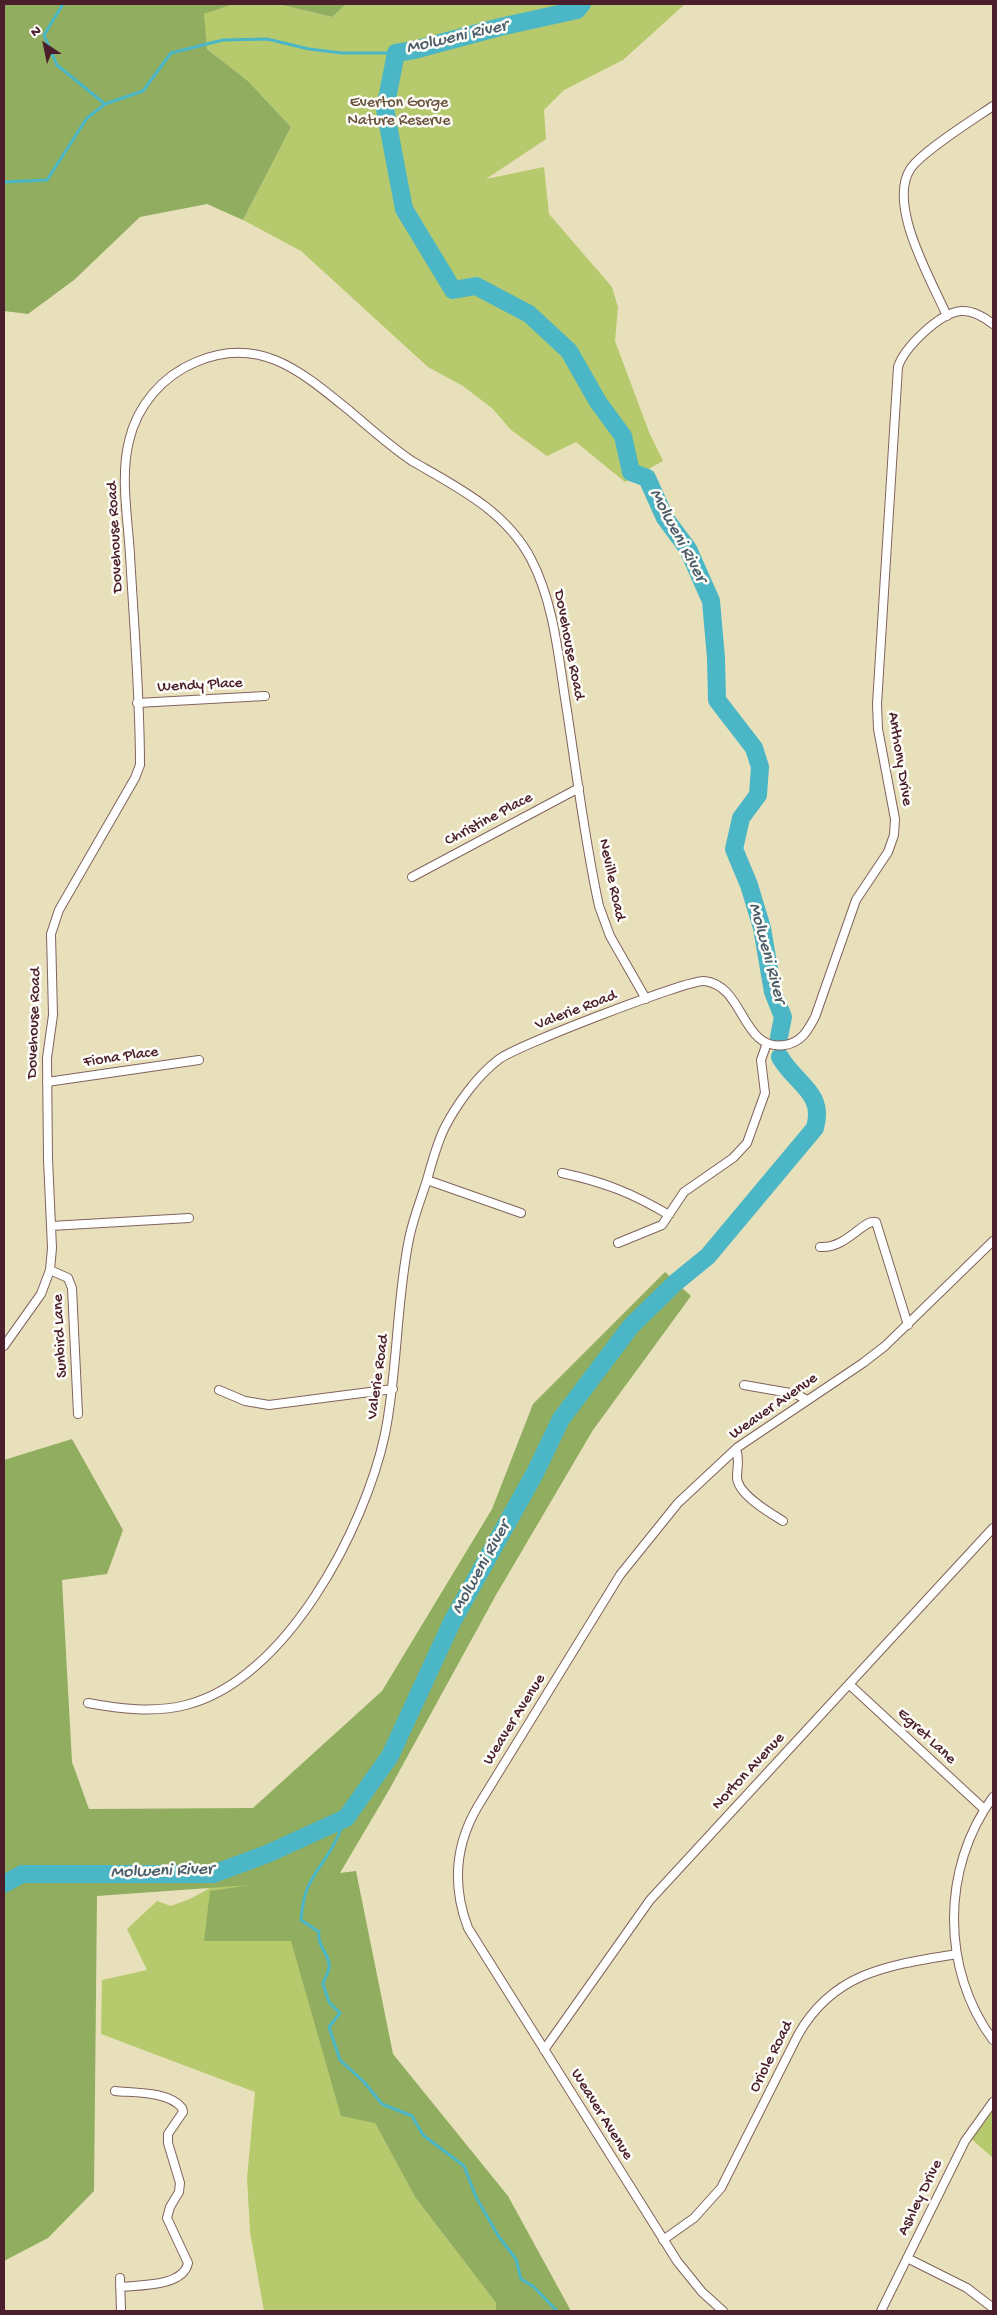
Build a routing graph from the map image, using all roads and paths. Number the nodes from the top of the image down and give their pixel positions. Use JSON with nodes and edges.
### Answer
{"nodes":[{"id":1,"x":993,"y":106,"type":"edge"},
{"id":2,"x":947,"y":316,"type":"junction"},
{"id":3,"x":993,"y":324,"type":"edge"},
{"id":4,"x":265,"y":696,"type":"dead end"},
{"id":5,"x":137,"y":703,"type":"junction"},
{"id":6,"x":580,"y":788,"type":"junction"},
{"id":7,"x":412,"y":877,"type":"dead end"},
{"id":8,"x":646,"y":999,"type":"junction"},
{"id":9,"x":767,"y":1043,"type":"junction"},
{"id":10,"x":199,"y":1060,"type":"dead end"},
{"id":11,"x":47,"y":1082,"type":"junction"},
{"id":12,"x":562,"y":1173,"type":"dead end"},
{"id":13,"x":427,"y":1180,"type":"junction"},
{"id":14,"x":521,"y":1214,"type":"dead end"},
{"id":15,"x":669,"y":1215,"type":"junction"},
{"id":16,"x":189,"y":1218,"type":"dead end"},
{"id":17,"x":51,"y":1226,"type":"junction"},
{"id":18,"x":993,"y":1241,"type":"edge"},
{"id":19,"x":618,"y":1243,"type":"dead end"},
{"id":20,"x":820,"y":1248,"type":"dead end"},
{"id":21,"x":50,"y":1270,"type":"junction"},
{"id":22,"x":908,"y":1325,"type":"junction"},
{"id":23,"x":4,"y":1346,"type":"edge"},
{"id":24,"x":744,"y":1385,"type":"dead end"},
{"id":25,"x":219,"y":1390,"type":"dead end"},
{"id":26,"x":393,"y":1390,"type":"junction"},
{"id":27,"x":807,"y":1400,"type":"junction"},
{"id":28,"x":78,"y":1414,"type":"dead end"},
{"id":29,"x":736,"y":1449,"type":"junction"},
{"id":30,"x":783,"y":1520,"type":"dead end"},
{"id":31,"x":993,"y":1528,"type":"edge"},
{"id":32,"x":850,"y":1685,"type":"junction"},
{"id":33,"x":88,"y":1703,"type":"dead end"},
{"id":34,"x":993,"y":1797,"type":"edge"},
{"id":35,"x":984,"y":1809,"type":"junction"},
{"id":36,"x":957,"y":1954,"type":"junction"},
{"id":37,"x":993,"y":2040,"type":"edge"},
{"id":38,"x":544,"y":2050,"type":"junction"},
{"id":39,"x":114,"y":2091,"type":"dead end"},
{"id":40,"x":993,"y":2102,"type":"edge"},
{"id":41,"x":663,"y":2240,"type":"junction"},
{"id":42,"x":907,"y":2258,"type":"junction"},
{"id":43,"x":120,"y":2278,"type":"dead end"},
{"id":44,"x":120,"y":2287,"type":"junction"},
{"id":45,"x":993,"y":2308,"type":"edge"},
{"id":46,"x":121,"y":2311,"type":"edge"},
{"id":47,"x":723,"y":2311,"type":"edge"},
{"id":48,"x":881,"y":2311,"type":"edge"}],
"edges":[{"from":1,"to":2,"type":"street"},
{"from":2,"to":3,"type":"street","name":"Anthony Drive"},
{"from":2,"to":9,"type":"street","name":"Anthony Drive"},
{"from":4,"to":5,"type":"street","name":"Wendy Place"},
{"from":5,"to":6,"type":"street","name":"Dovehouse Road"},
{"from":5,"to":11,"type":"street","name":"Dovehouse Road"},
{"from":6,"to":7,"type":"street","name":"Christine Place"},
{"from":6,"to":8,"type":"street","name":"Neville Road"},
{"from":8,"to":9,"type":"street"},
{"from":8,"to":13,"type":"street","name":"Valerie Road"},
{"from":9,"to":15,"type":"street"},
{"from":10,"to":11,"type":"street","name":"Fiona Place"},
{"from":11,"to":17,"type":"street","name":"Dovehouse Road"},
{"from":12,"to":15,"type":"street"},
{"from":13,"to":14,"type":"street"},
{"from":13,"to":26,"type":"street","name":"Valerie Road"},
{"from":15,"to":19,"type":"street"},
{"from":16,"to":17,"type":"street"},
{"from":17,"to":21,"type":"street","name":"Dovehouse Road"},
{"from":18,"to":22,"type":"street","name":"Weaver Avenue"},
{"from":20,"to":22,"type":"street"},
{"from":21,"to":23,"type":"street","name":"Dovehouse Road"},
{"from":21,"to":28,"type":"street","name":"Sunbird Lane"},
{"from":22,"to":27,"type":"street","name":"Weaver Avenue"},
{"from":24,"to":27,"type":"street"},
{"from":25,"to":26,"type":"street"},
{"from":26,"to":33,"type":"street","name":"Valerie Road"},
{"from":27,"to":29,"type":"street","name":"Weaver Avenue"},
{"from":29,"to":30,"type":"street"},
{"from":29,"to":38,"type":"street","name":"Weaver Avenue"},
{"from":31,"to":32,"type":"street","name":"Norton Avenue"},
{"from":32,"to":35,"type":"street","name":"Egret Lane"},
{"from":32,"to":38,"type":"street","name":"Norton Avenue"},
{"from":34,"to":35,"type":"street"},
{"from":35,"to":36,"type":"street"},
{"from":36,"to":37,"type":"street"},
{"from":36,"to":41,"type":"street","name":"Oriole Road"},
{"from":38,"to":41,"type":"street","name":"Weaver Avenue"},
{"from":39,"to":44,"type":"street"},
{"from":40,"to":42,"type":"street","name":"Ashley Drive"},
{"from":41,"to":47,"type":"street","name":"Weaver Avenue"},
{"from":42,"to":45,"type":"street"},
{"from":42,"to":48,"type":"street","name":"Ashley Drive"},
{"from":43,"to":44,"type":"street"},
{"from":44,"to":46,"type":"street"}]}
